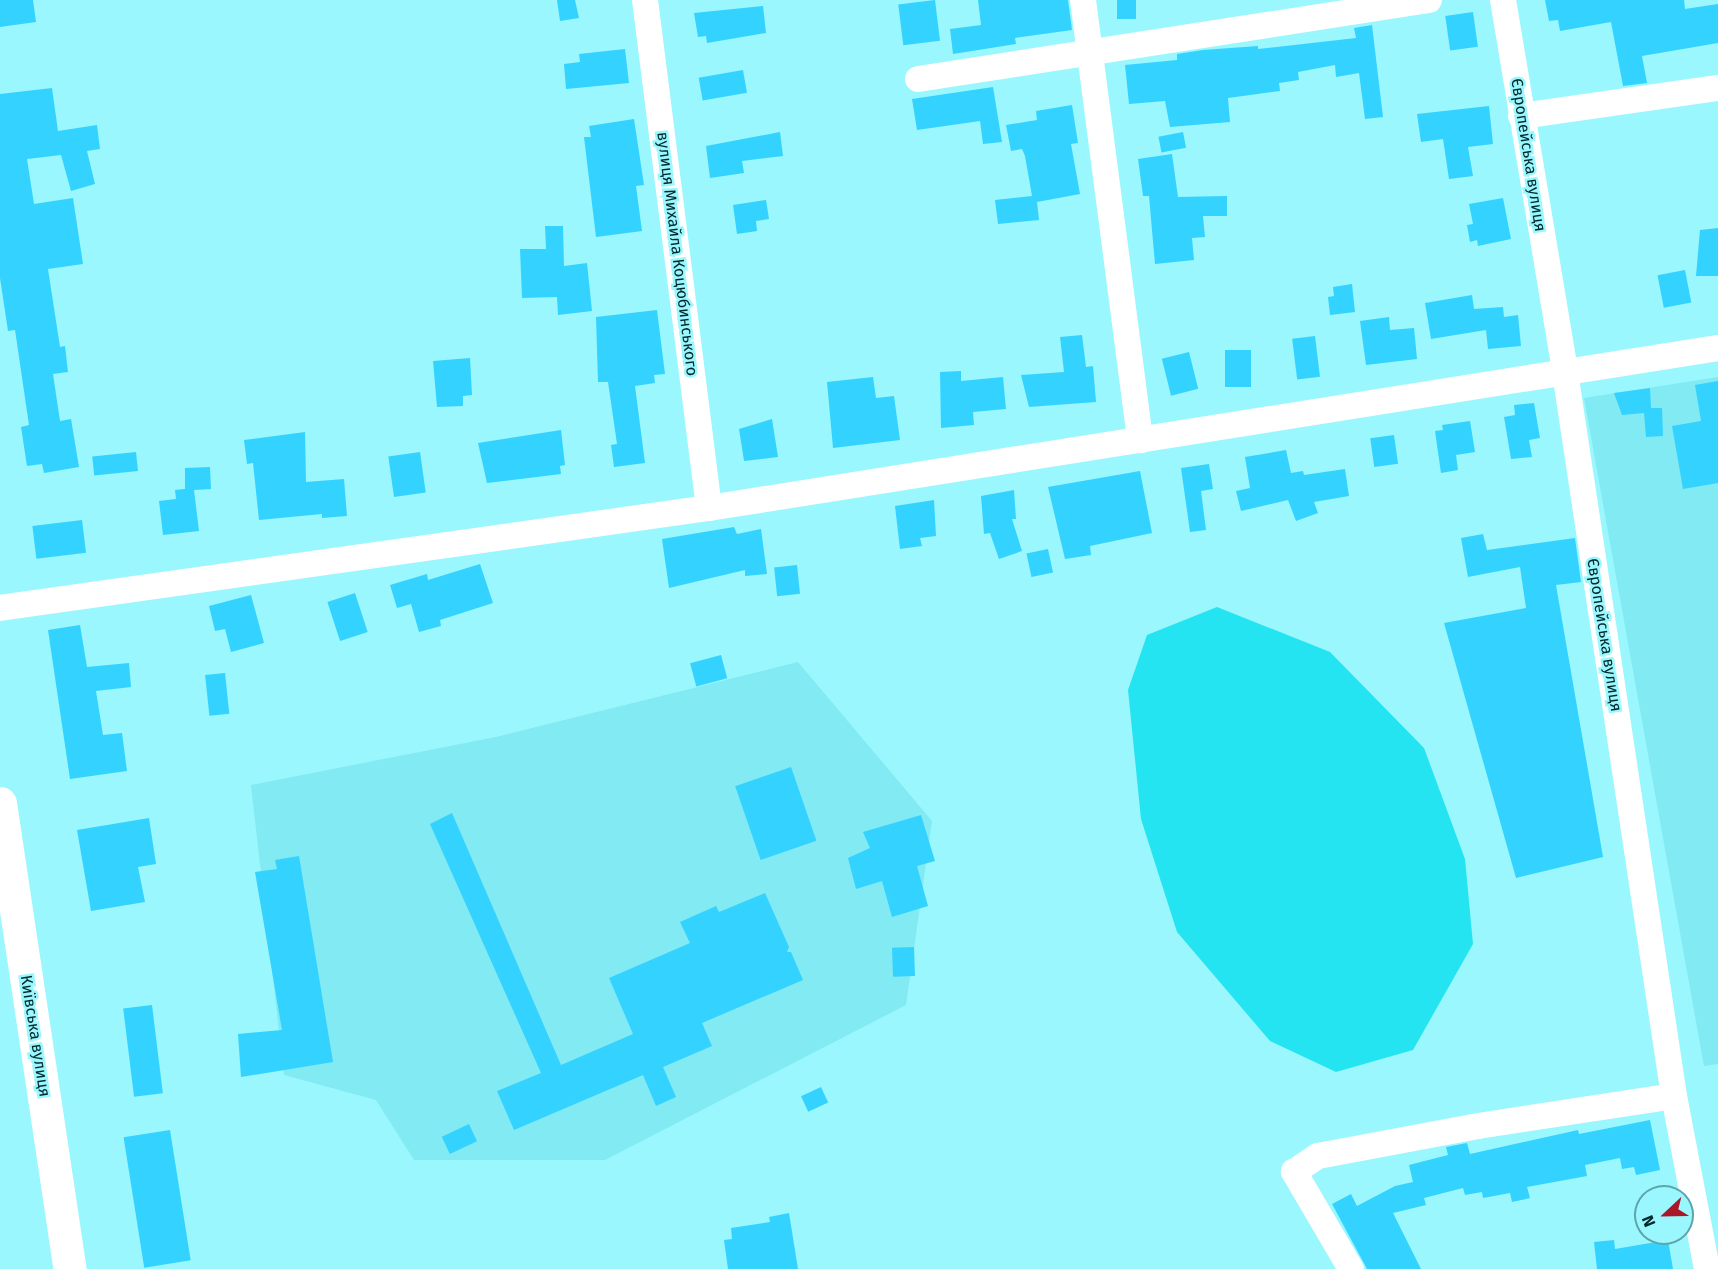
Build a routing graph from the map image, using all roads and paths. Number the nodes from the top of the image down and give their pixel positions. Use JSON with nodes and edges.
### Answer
{"nodes":[{"id":1,"x":645,"y":0,"type":"edge"},
{"id":2,"x":1083,"y":0,"type":"edge"},
{"id":3,"x":1429,"y":0,"type":"edge"},
{"id":4,"x":1503,"y":0,"type":"edge"},
{"id":5,"x":1089,"y":53,"type":"junction"},
{"id":6,"x":918,"y":79,"type":"dead end"},
{"id":7,"x":1718,"y":88,"type":"edge"},
{"id":8,"x":1521,"y":116,"type":"junction"},
{"id":9,"x":1718,"y":348,"type":"edge"},
{"id":10,"x":1565,"y":372,"type":"junction"},
{"id":11,"x":1140,"y":441,"type":"junction"},
{"id":12,"x":709,"y":508,"type":"junction"},
{"id":13,"x":0,"y":608,"type":"edge"},
{"id":14,"x":0,"y":803,"type":"edge"},
{"id":15,"x":1674,"y":1096,"type":"junction"},
{"id":16,"x":70,"y":1269,"type":"edge"},
{"id":17,"x":1350,"y":1269,"type":"edge"},
{"id":18,"x":1707,"y":1269,"type":"edge"}],
"edges":[{"from":1,"to":12,"type":"street","name":"вулиця Михайла Коцюбинського"},
{"from":2,"to":5,"type":"street"},
{"from":3,"to":5,"type":"street"},
{"from":4,"to":8,"type":"street","name":"Європейська вулиця"},
{"from":5,"to":6,"type":"street"},
{"from":5,"to":11,"type":"street"},
{"from":7,"to":8,"type":"street"},
{"from":8,"to":10,"type":"street","name":"Європейська вулиця"},
{"from":9,"to":10,"type":"street"},
{"from":10,"to":11,"type":"street"},
{"from":10,"to":15,"type":"street","name":"Європейська вулиця"},
{"from":11,"to":12,"type":"street"},
{"from":12,"to":13,"type":"street"},
{"from":14,"to":16,"type":"street","name":"Київська вулиця"},
{"from":15,"to":17,"type":"street"},
{"from":15,"to":18,"type":"street","name":"Європейська вулиця"}]}
